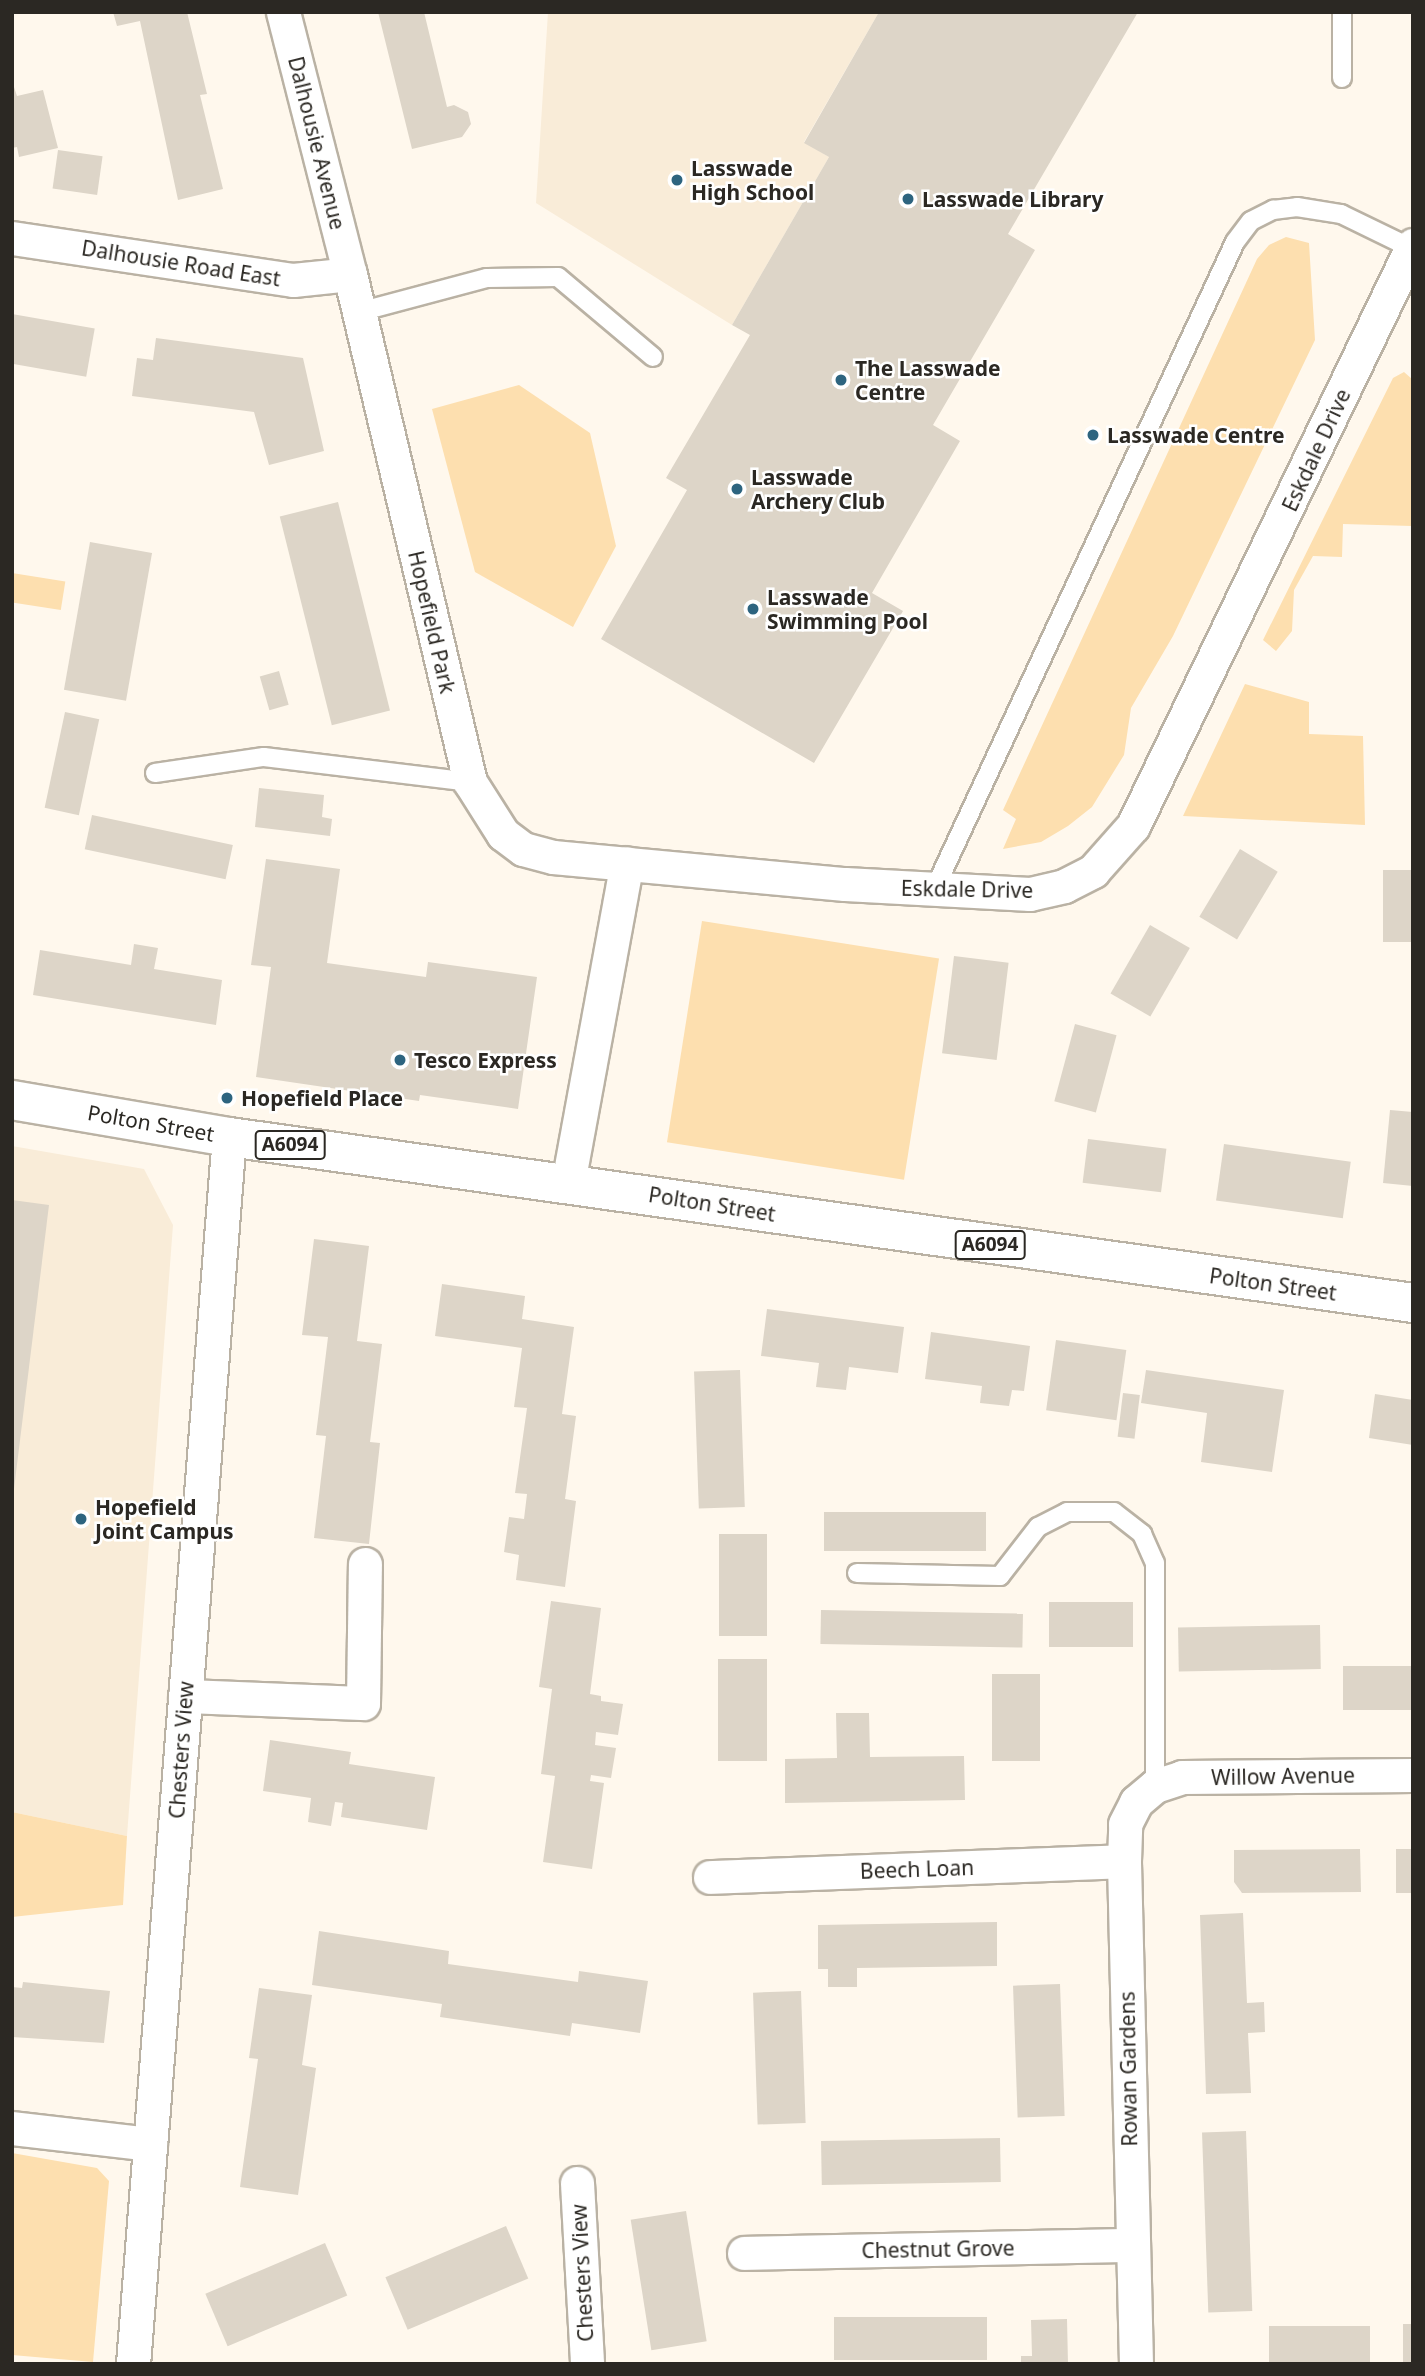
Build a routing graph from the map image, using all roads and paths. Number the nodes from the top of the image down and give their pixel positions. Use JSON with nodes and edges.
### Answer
{"nodes":[{"id":1,"x":283,"y":12,"type":"edge"},
{"id":2,"x":1342,"y":12,"type":"edge"},
{"id":3,"x":1342,"y":78,"type":"dead end"},
{"id":4,"x":12,"y":238,"type":"edge"},
{"id":5,"x":1412,"y":247,"type":"edge"},
{"id":6,"x":350,"y":274,"type":"junction"},
{"id":7,"x":359,"y":312,"type":"junction"},
{"id":8,"x":653,"y":357,"type":"dead end"},
{"id":9,"x":155,"y":774,"type":"dead end"},
{"id":10,"x":470,"y":782,"type":"junction"},
{"id":11,"x":627,"y":863,"type":"junction"},
{"id":12,"x":934,"y":890,"type":"junction"},
{"id":13,"x":12,"y":1100,"type":"edge"},
{"id":14,"x":229,"y":1137,"type":"junction"},
{"id":15,"x":568,"y":1183,"type":"junction"},
{"id":16,"x":1413,"y":1303,"type":"edge"},
{"id":17,"x":365,"y":1564,"type":"dead end"},
{"id":18,"x":857,"y":1573,"type":"dead end"},
{"id":19,"x":185,"y":1696,"type":"junction"},
{"id":20,"x":1413,"y":1775,"type":"edge"},
{"id":21,"x":1155,"y":1786,"type":"junction"},
{"id":22,"x":1124,"y":1861,"type":"junction"},
{"id":23,"x":710,"y":1877,"type":"dead end"},
{"id":24,"x":12,"y":2129,"type":"edge"},
{"id":25,"x":150,"y":2144,"type":"junction"},
{"id":26,"x":577,"y":2183,"type":"dead end"},
{"id":27,"x":1132,"y":2245,"type":"junction"},
{"id":28,"x":744,"y":2253,"type":"dead end"},
{"id":29,"x":133,"y":2364,"type":"edge"},
{"id":30,"x":587,"y":2364,"type":"edge"},
{"id":31,"x":1136,"y":2364,"type":"edge"}],
"edges":[{"from":1,"to":6,"type":"street","name":"Dalhousie Avenue"},
{"from":2,"to":3,"type":"lane"},
{"from":4,"to":6,"type":"street","name":"Dalhousie Road East"},
{"from":5,"to":12,"type":"street","name":"Eskdale Drive"},
{"from":5,"to":12,"type":"lane"},
{"from":6,"to":7,"type":"street","name":"Hopefield Park"},
{"from":7,"to":8,"type":"lane"},
{"from":7,"to":10,"type":"street","name":"Hopefield Park"},
{"from":9,"to":10,"type":"lane"},
{"from":10,"to":11,"type":"street","name":"Hopefield Park"},
{"from":11,"to":12,"type":"street","name":"Eskdale Drive"},
{"from":11,"to":15,"type":"street"},
{"from":13,"to":14,"type":"main road","name":"Polton Street","number":"A6094"},
{"from":14,"to":15,"type":"main road","name":"Polton Street","number":"A6094"},
{"from":14,"to":19,"type":"street","name":"Chesters View"},
{"from":15,"to":16,"type":"main road","name":"Polton Street","number":"A6094"},
{"from":17,"to":19,"type":"street"},
{"from":18,"to":21,"type":"lane"},
{"from":19,"to":25,"type":"street","name":"Chesters View"},
{"from":20,"to":21,"type":"street","name":"Willow Avenue"},
{"from":21,"to":22,"type":"street","name":"Rowan Gardens"},
{"from":22,"to":23,"type":"street","name":"Beech Loan"},
{"from":22,"to":27,"type":"street","name":"Rowan Gardens"},
{"from":24,"to":25,"type":"street"},
{"from":25,"to":29,"type":"street","name":"Chesters View"},
{"from":26,"to":30,"type":"street","name":"Chesters View"},
{"from":27,"to":28,"type":"street","name":"Chestnut Grove"},
{"from":27,"to":31,"type":"street","name":"Rowan Gardens"}]}
